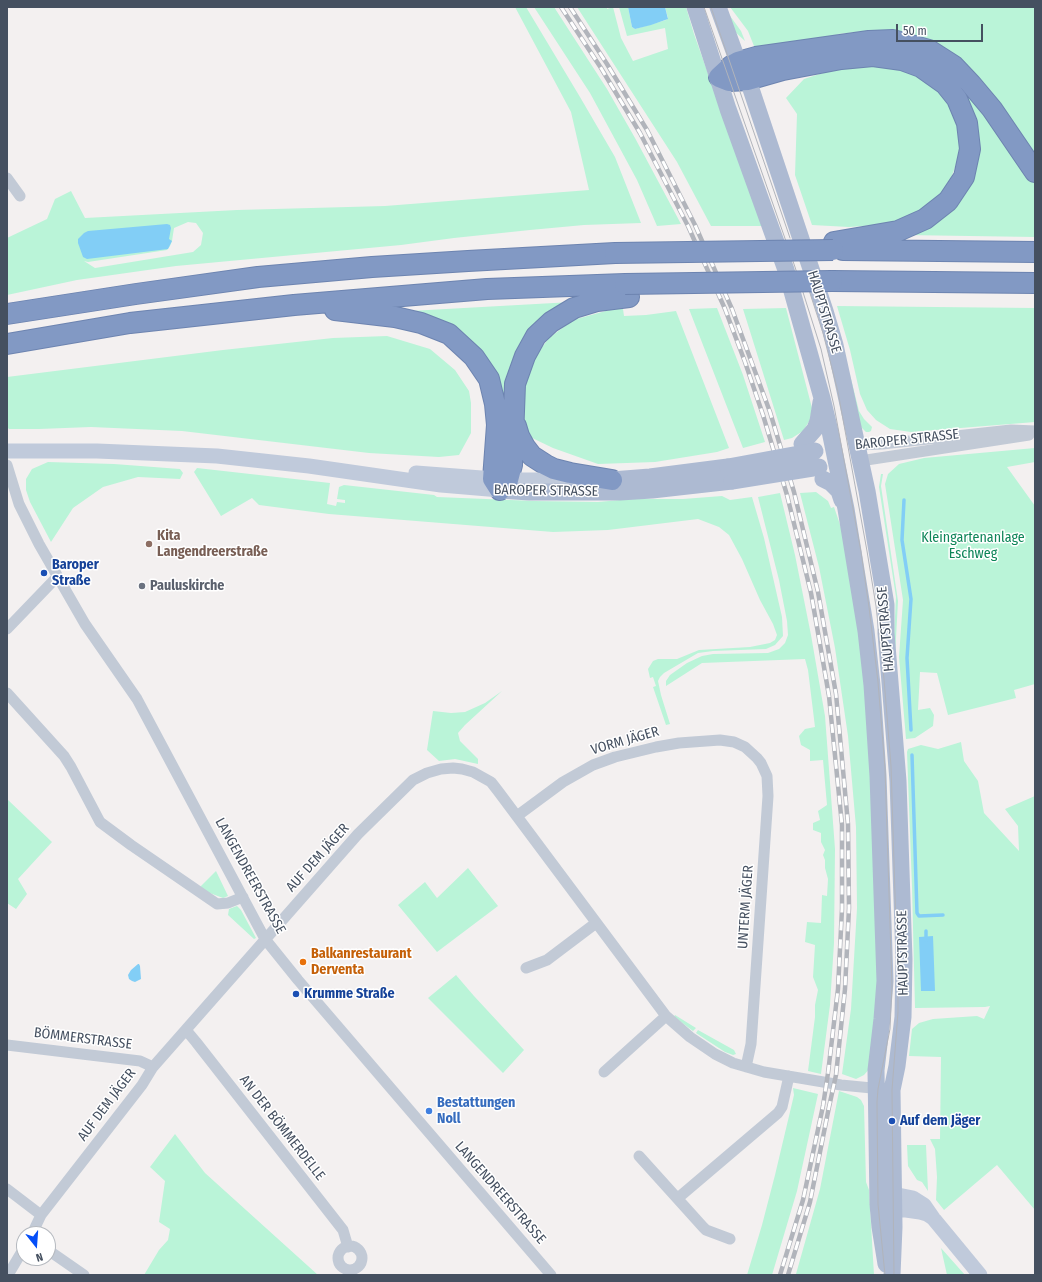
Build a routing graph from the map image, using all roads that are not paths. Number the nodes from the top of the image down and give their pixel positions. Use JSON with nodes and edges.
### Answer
{"nodes":[{"id":1,"x":695,"y":7,"type":"edge"},
{"id":2,"x":718,"y":7,"type":"edge"},
{"id":3,"x":738,"y":62,"type":"junction"},
{"id":4,"x":719,"y":77,"type":"junction"},
{"id":5,"x":748,"y":80,"type":"junction"},
{"id":6,"x":1035,"y":172,"type":"edge"},
{"id":7,"x":7,"y":178,"type":"edge"},
{"id":8,"x":20,"y":196,"type":"dead end"},
{"id":9,"x":834,"y":246,"type":"junction"},
{"id":10,"x":1035,"y":252,"type":"edge"},
{"id":11,"x":1035,"y":283,"type":"edge"},
{"id":12,"x":627,"y":290,"type":"junction"},
{"id":13,"x":294,"y":305,"type":"junction"},
{"id":14,"x":7,"y":314,"type":"edge"},
{"id":15,"x":7,"y":344,"type":"edge"},
{"id":16,"x":822,"y":398,"type":"junction"},
{"id":17,"x":514,"y":420,"type":"junction"},
{"id":18,"x":1035,"y":432,"type":"edge"},
{"id":19,"x":812,"y":443,"type":"junction"},
{"id":20,"x":834,"y":448,"type":"junction"},
{"id":21,"x":7,"y":451,"type":"edge"},
{"id":22,"x":859,"y":453,"type":"junction"},
{"id":23,"x":837,"y":464,"type":"junction"},
{"id":24,"x":7,"y":465,"type":"edge"},
{"id":25,"x":782,"y":465,"type":"junction"},
{"id":26,"x":821,"y":473,"type":"junction"},
{"id":27,"x":730,"y":474,"type":"junction"},
{"id":28,"x":612,"y":480,"type":"junction"},
{"id":29,"x":501,"y":483,"type":"junction"},
{"id":30,"x":846,"y":509,"type":"junction"},
{"id":31,"x":57,"y":577,"type":"junction"},
{"id":32,"x":7,"y":629,"type":"edge"},
{"id":33,"x":7,"y":693,"type":"edge"},
{"id":34,"x":752,"y":752,"type":"joint"},
{"id":35,"x":517,"y":816,"type":"junction"},
{"id":36,"x":243,"y":897,"type":"junction"},
{"id":37,"x":596,"y":923,"type":"junction"},
{"id":38,"x":265,"y":939,"type":"junction"},
{"id":39,"x":526,"y":968,"type":"dead end"},
{"id":40,"x":666,"y":1016,"type":"junction"},
{"id":41,"x":186,"y":1030,"type":"junction"},
{"id":42,"x":7,"y":1045,"type":"edge"},
{"id":43,"x":153,"y":1067,"type":"junction"},
{"id":44,"x":746,"y":1067,"type":"junction"},
{"id":45,"x":604,"y":1072,"type":"dead end"},
{"id":46,"x":789,"y":1076,"type":"junction"},
{"id":47,"x":884,"y":1090,"type":"junction"},
{"id":48,"x":639,"y":1156,"type":"dead end"},
{"id":49,"x":7,"y":1189,"type":"edge"},
{"id":50,"x":894,"y":1194,"type":"junction"},
{"id":51,"x":678,"y":1198,"type":"junction"},
{"id":52,"x":878,"y":1204,"type":"junction"},
{"id":53,"x":894,"y":1210,"type":"junction"},
{"id":54,"x":41,"y":1215,"type":"junction"},
{"id":55,"x":933,"y":1218,"type":"junction"},
{"id":56,"x":36,"y":1226,"type":"edge"},
{"id":57,"x":730,"y":1239,"type":"dead end"},
{"id":58,"x":348,"y":1247,"type":"dead end"},
{"id":59,"x":56,"y":1256,"type":"edge"},
{"id":60,"x":16,"y":1262,"type":"edge"},
{"id":61,"x":8,"y":1275,"type":"edge"},
{"id":62,"x":84,"y":1275,"type":"edge"},
{"id":63,"x":551,"y":1275,"type":"edge"},
{"id":64,"x":888,"y":1275,"type":"edge"},
{"id":65,"x":892,"y":1275,"type":"edge"},
{"id":66,"x":980,"y":1275,"type":"edge"}],
"edges":[{"from":1,"to":4,"type":"main road","name":"HAUPTSTRASSE"},
{"from":2,"to":3,"type":"main road","name":"HAUPTSTRASSE"},
{"from":3,"to":4,"type":"highway"},
{"from":3,"to":5,"type":"main road","name":"HAUPTSTRASSE"},
{"from":3,"to":6,"type":"highway"},
{"from":4,"to":5,"type":"highway"},
{"from":4,"to":16,"type":"main road","name":"HAUPTSTRASSE"},
{"from":5,"to":9,"type":"highway"},
{"from":5,"to":22,"type":"main road","name":"HAUPTSTRASSE"},
{"from":7,"to":8,"type":"street"},
{"from":9,"to":10,"type":"highway"},
{"from":9,"to":14,"type":"highway","bridge":true},
{"from":11,"to":12,"type":"highway","bridge":true},
{"from":12,"to":13,"type":"highway"},
{"from":12,"to":17,"type":"highway"},
{"from":13,"to":15,"type":"highway"},
{"from":13,"to":29,"type":"highway"},
{"from":16,"to":19,"type":"main road"},
{"from":16,"to":20,"type":"main road","name":"HAUPTSTRASSE"},
{"from":17,"to":28,"type":"highway"},
{"from":17,"to":29,"type":"highway"},
{"from":18,"to":22,"type":"street","name":"BAROPER STRASSE"},
{"from":18,"to":22,"type":"street","name":"BAROPER STRASSE"},
{"from":19,"to":20,"type":"main road","name":"BAROPER STRASSE"},
{"from":19,"to":25,"type":"main road","name":"BAROPER STRASSE","bridge":true},
{"from":20,"to":22,"type":"main road","name":"BAROPER STRASSE"},
{"from":20,"to":23,"type":"main road","name":"HAUPTSTRASSE"},
{"from":21,"to":29,"type":"main road","name":"BAROPER STRASSE"},
{"from":22,"to":23,"type":"main road","name":"BAROPER STRASSE"},
{"from":22,"to":47,"type":"main road","name":"HAUPTSTRASSE"},
{"from":23,"to":26,"type":"main road","name":"BAROPER STRASSE"},
{"from":23,"to":30,"type":"main road","name":"HAUPTSTRASSE"},
{"from":24,"to":31,"type":"street","name":"LANGENDREERSTRASSE"},
{"from":25,"to":26,"type":"main road","name":"BAROPER STRASSE","bridge":true},
{"from":25,"to":27,"type":"main road","name":"BAROPER STRASSE","bridge":true},
{"from":26,"to":30,"type":"main road","name":"HAUPTSTRASSE"},
{"from":27,"to":28,"type":"main road","name":"BAROPER STRASSE"},
{"from":27,"to":29,"type":"main road","name":"BAROPER STRASSE"},
{"from":28,"to":29,"type":"main road","name":"BAROPER STRASSE"},
{"from":30,"to":47,"type":"main road","name":"HAUPTSTRASSE"},
{"from":31,"to":32,"type":"street"},
{"from":31,"to":36,"type":"street","name":"LANGENDREERSTRASSE"},
{"from":33,"to":36,"type":"street"},
{"from":34,"to":35,"type":"street","name":"VORM JÄGER"},
{"from":34,"to":44,"type":"street","name":"UNTERM JÄGER"},
{"from":35,"to":37,"type":"street","name":"AUF DEM JÄGER"},
{"from":35,"to":38,"type":"street","name":"AUF DEM JÄGER"},
{"from":36,"to":38,"type":"street","name":"LANGENDREERSTRASSE"},
{"from":37,"to":39,"type":"street"},
{"from":37,"to":40,"type":"street","name":"AUF DEM JÄGER"},
{"from":38,"to":41,"type":"street","name":"AUF DEM JÄGER"},
{"from":38,"to":63,"type":"street","name":"LANGENDREERSTRASSE"},
{"from":40,"to":44,"type":"street","name":"AUF DEM JÄGER"},
{"from":40,"to":45,"type":"street"},
{"from":41,"to":43,"type":"street","name":"AUF DEM JÄGER"},
{"from":41,"to":58,"type":"street","name":"AN DER BÖMMERDELLE"},
{"from":42,"to":43,"type":"street","name":"BÖMMERSTRASSE"},
{"from":43,"to":54,"type":"street","name":"AUF DEM JÄGER"},
{"from":44,"to":46,"type":"street","name":"AUF DEM JÄGER"},
{"from":46,"to":47,"type":"street","name":"AUF DEM JÄGER"},
{"from":46,"to":51,"type":"street"},
{"from":47,"to":50,"type":"main road","name":"HAUPTSTRASSE"},
{"from":47,"to":52,"type":"main road","name":"HAUPTSTRASSE"},
{"from":48,"to":51,"type":"street"},
{"from":49,"to":54,"type":"street"},
{"from":50,"to":52,"type":"main road"},
{"from":50,"to":53,"type":"main road","name":"HAUPTSTRASSE"},
{"from":50,"to":55,"type":"main road"},
{"from":51,"to":57,"type":"street"},
{"from":52,"to":53,"type":"main road"},
{"from":52,"to":64,"type":"main road","name":"HAUPTSTRASSE"},
{"from":53,"to":55,"type":"main road"},
{"from":53,"to":65,"type":"main road","name":"HAUPTSTRASSE"},
{"from":54,"to":56,"type":"street","name":"AUF DEM JÄGER"},
{"from":55,"to":66,"type":"main road"},
{"from":59,"to":62,"type":"street"},
{"from":60,"to":61,"type":"street"}]}
